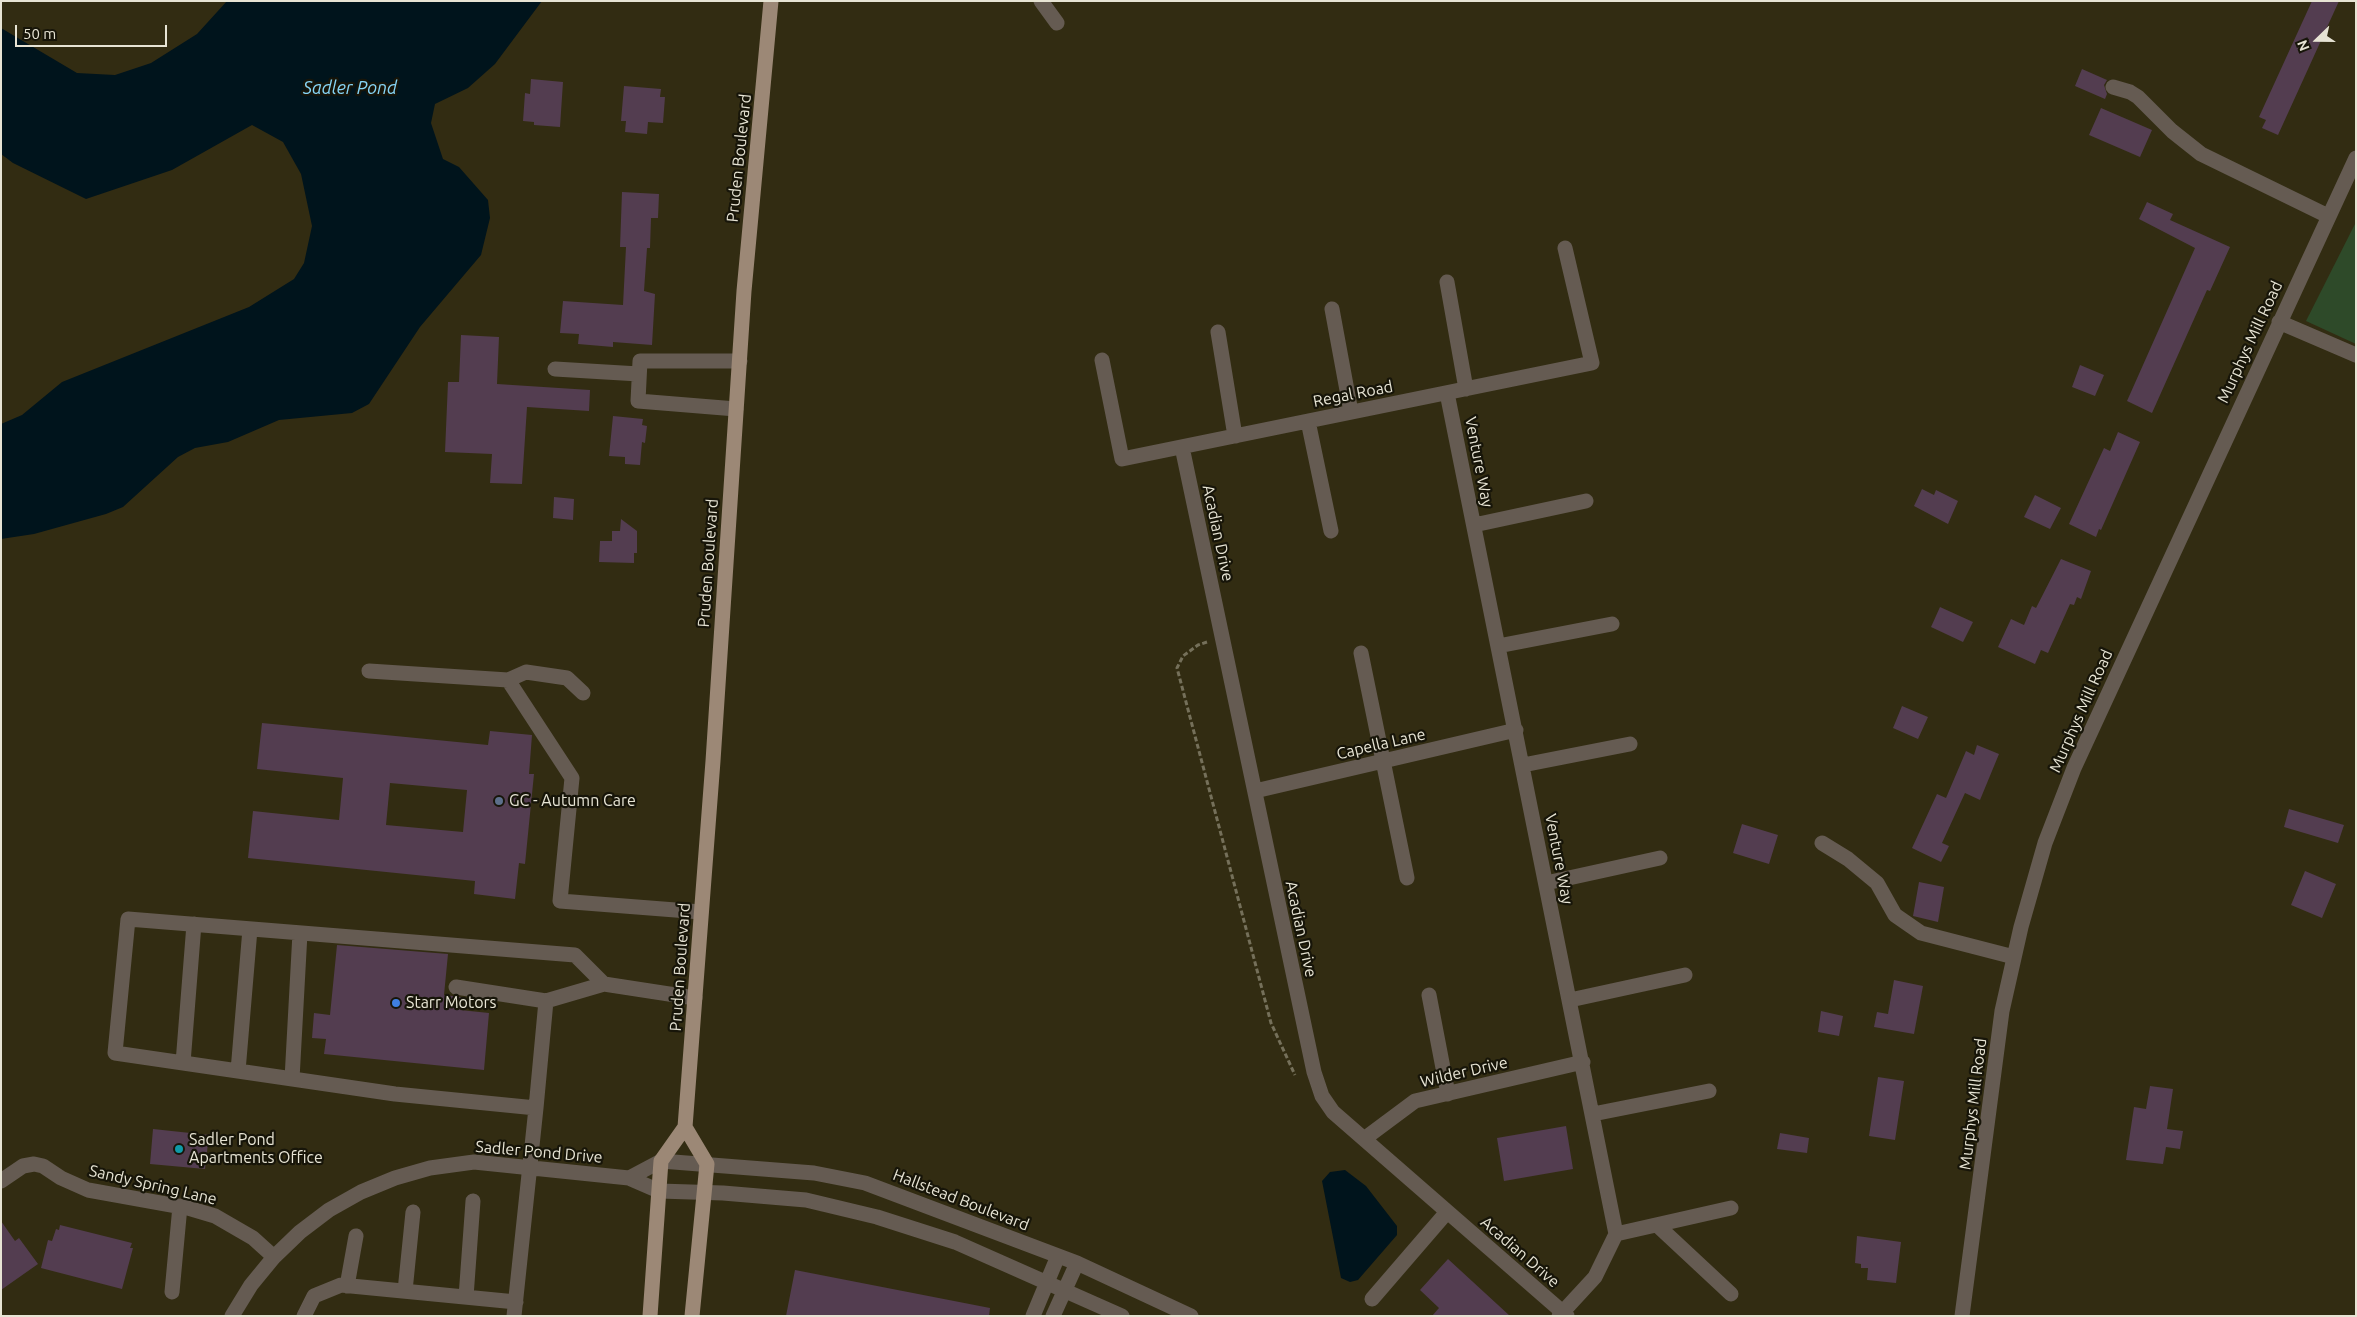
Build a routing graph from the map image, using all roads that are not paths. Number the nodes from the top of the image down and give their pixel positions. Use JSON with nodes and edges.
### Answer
{"nodes":[{"id":1,"x":771,"y":1,"type":"edge"},
{"id":2,"x":1041,"y":1,"type":"edge"},
{"id":3,"x":1057,"y":23,"type":"dead end"},
{"id":4,"x":2112,"y":87,"type":"dead end"},
{"id":5,"x":2356,"y":158,"type":"edge"},
{"id":6,"x":2328,"y":216,"type":"junction"},
{"id":7,"x":1565,"y":248,"type":"dead end"},
{"id":8,"x":1448,"y":282,"type":"dead end"},
{"id":9,"x":1332,"y":309,"type":"dead end"},
{"id":10,"x":2279,"y":322,"type":"junction"},
{"id":11,"x":1218,"y":332,"type":"dead end"},
{"id":12,"x":2356,"y":355,"type":"edge"},
{"id":13,"x":1102,"y":360,"type":"dead end"},
{"id":14,"x":740,"y":362,"type":"junction"},
{"id":15,"x":555,"y":369,"type":"dead end"},
{"id":16,"x":640,"y":374,"type":"junction"},
{"id":17,"x":1466,"y":389,"type":"junction"},
{"id":18,"x":1447,"y":393,"type":"junction"},
{"id":19,"x":736,"y":408,"type":"junction"},
{"id":20,"x":1351,"y":412,"type":"junction"},
{"id":21,"x":1308,"y":421,"type":"junction"},
{"id":22,"x":1235,"y":436,"type":"junction"},
{"id":23,"x":1182,"y":446,"type":"junction"},
{"id":24,"x":1586,"y":501,"type":"dead end"},
{"id":25,"x":1474,"y":525,"type":"junction"},
{"id":26,"x":1331,"y":531,"type":"dead end"},
{"id":27,"x":1612,"y":624,"type":"dead end"},
{"id":28,"x":1498,"y":646,"type":"junction"},
{"id":29,"x":1361,"y":653,"type":"dead end"},
{"id":30,"x":369,"y":671,"type":"dead end"},
{"id":31,"x":508,"y":680,"type":"junction"},
{"id":32,"x":583,"y":693,"type":"dead end"},
{"id":33,"x":1516,"y":730,"type":"junction"},
{"id":34,"x":1630,"y":744,"type":"dead end"},
{"id":35,"x":1383,"y":761,"type":"junction"},
{"id":36,"x":1522,"y":765,"type":"junction"},
{"id":37,"x":1254,"y":791,"type":"junction"},
{"id":38,"x":1822,"y":843,"type":"dead end"},
{"id":39,"x":1660,"y":858,"type":"dead end"},
{"id":40,"x":1407,"y":878,"type":"dead end"},
{"id":41,"x":1546,"y":884,"type":"junction"},
{"id":42,"x":701,"y":912,"type":"junction"},
{"id":43,"x":194,"y":924,"type":"junction"},
{"id":44,"x":250,"y":929,"type":"junction"},
{"id":45,"x":300,"y":933,"type":"junction"},
{"id":46,"x":2014,"y":957,"type":"junction"},
{"id":47,"x":1685,"y":975,"type":"dead end"},
{"id":48,"x":604,"y":984,"type":"junction"},
{"id":49,"x":456,"y":987,"type":"dead end"},
{"id":50,"x":1429,"y":995,"type":"dead end"},
{"id":51,"x":695,"y":998,"type":"junction"},
{"id":52,"x":1570,"y":1000,"type":"junction"},
{"id":53,"x":546,"y":1001,"type":"junction"},
{"id":54,"x":1583,"y":1062,"type":"junction"},
{"id":55,"x":183,"y":1063,"type":"junction"},
{"id":56,"x":238,"y":1071,"type":"junction"},
{"id":57,"x":292,"y":1079,"type":"junction"},
{"id":58,"x":1709,"y":1091,"type":"dead end"},
{"id":59,"x":1448,"y":1094,"type":"junction"},
{"id":60,"x":536,"y":1108,"type":"junction"},
{"id":61,"x":1593,"y":1114,"type":"junction"},
{"id":62,"x":685,"y":1127,"type":"junction"},
{"id":63,"x":1364,"y":1139,"type":"junction"},
{"id":64,"x":661,"y":1161,"type":"junction"},
{"id":65,"x":707,"y":1164,"type":"junction"},
{"id":66,"x":529,"y":1167,"type":"junction"},
{"id":67,"x":629,"y":1178,"type":"junction"},
{"id":68,"x":1,"y":1181,"type":"edge"},
{"id":69,"x":659,"y":1191,"type":"junction"},
{"id":70,"x":704,"y":1192,"type":"junction"},
{"id":71,"x":473,"y":1201,"type":"dead end"},
{"id":72,"x":180,"y":1206,"type":"junction"},
{"id":73,"x":1731,"y":1208,"type":"dead end"},
{"id":74,"x":413,"y":1212,"type":"dead end"},
{"id":75,"x":1447,"y":1212,"type":"junction"},
{"id":76,"x":1657,"y":1224,"type":"junction"},
{"id":77,"x":1616,"y":1234,"type":"junction"},
{"id":78,"x":356,"y":1236,"type":"dead end"},
{"id":79,"x":1058,"y":1256,"type":"junction"},
{"id":80,"x":274,"y":1257,"type":"junction"},
{"id":81,"x":1077,"y":1263,"type":"junction"},
{"id":82,"x":1046,"y":1284,"type":"junction"},
{"id":83,"x":347,"y":1286,"type":"junction"},
{"id":84,"x":1064,"y":1290,"type":"junction"},
{"id":85,"x":405,"y":1291,"type":"junction"},
{"id":86,"x":172,"y":1292,"type":"dead end"},
{"id":87,"x":1731,"y":1294,"type":"dead end"},
{"id":88,"x":466,"y":1297,"type":"junction"},
{"id":89,"x":1372,"y":1300,"type":"dead end"},
{"id":90,"x":515,"y":1309,"type":"edge"},
{"id":91,"x":1563,"y":1315,"type":"edge"},
{"id":92,"x":232,"y":1316,"type":"edge"},
{"id":93,"x":304,"y":1316,"type":"edge"},
{"id":94,"x":650,"y":1316,"type":"edge"},
{"id":95,"x":692,"y":1316,"type":"edge"},
{"id":96,"x":1033,"y":1316,"type":"edge"},
{"id":97,"x":1053,"y":1316,"type":"edge"},
{"id":98,"x":1122,"y":1316,"type":"edge"},
{"id":99,"x":1191,"y":1316,"type":"edge"},
{"id":100,"x":1962,"y":1316,"type":"edge"}],
"edges":[{"from":1,"to":14,"type":"main road","name":"Pruden Boulevard"},
{"from":2,"to":3,"type":"street"},
{"from":4,"to":6,"type":"street"},
{"from":5,"to":6,"type":"street","name":"Murphys Mill Road"},
{"from":6,"to":10,"type":"street","name":"Murphys Mill Road"},
{"from":7,"to":17,"type":"street","name":"Regal Road"},
{"from":8,"to":17,"type":"street"},
{"from":9,"to":20,"type":"street"},
{"from":10,"to":12,"type":"street"},
{"from":10,"to":46,"type":"street","name":"Murphys Mill Road"},
{"from":11,"to":22,"type":"street"},
{"from":13,"to":23,"type":"street","name":"Regal Road"},
{"from":14,"to":16,"type":"street"},
{"from":14,"to":19,"type":"main road","name":"Pruden Boulevard"},
{"from":15,"to":16,"type":"street"},
{"from":16,"to":19,"type":"street"},
{"from":17,"to":18,"type":"street","name":"Regal Road"},
{"from":18,"to":20,"type":"street","name":"Regal Road"},
{"from":18,"to":25,"type":"street","name":"Venture Way"},
{"from":19,"to":42,"type":"main road","name":"Pruden Boulevard"},
{"from":20,"to":21,"type":"street","name":"Regal Road"},
{"from":21,"to":22,"type":"street","name":"Regal Road"},
{"from":21,"to":26,"type":"street"},
{"from":22,"to":23,"type":"street","name":"Regal Road"},
{"from":23,"to":37,"type":"street","name":"Acadian Drive"},
{"from":24,"to":25,"type":"street"},
{"from":25,"to":28,"type":"street","name":"Venture Way"},
{"from":27,"to":28,"type":"street"},
{"from":28,"to":33,"type":"street","name":"Venture Way"},
{"from":29,"to":35,"type":"street"},
{"from":30,"to":31,"type":"street"},
{"from":31,"to":32,"type":"street"},
{"from":31,"to":42,"type":"street"},
{"from":33,"to":35,"type":"street","name":"Capella Lane"},
{"from":33,"to":36,"type":"street","name":"Venture Way"},
{"from":34,"to":36,"type":"street"},
{"from":35,"to":37,"type":"street","name":"Capella Lane"},
{"from":35,"to":40,"type":"street"},
{"from":36,"to":41,"type":"street","name":"Venture Way"},
{"from":37,"to":63,"type":"street","name":"Acadian Drive"},
{"from":38,"to":46,"type":"street"},
{"from":39,"to":41,"type":"street"},
{"from":41,"to":52,"type":"street","name":"Venture Way"},
{"from":42,"to":51,"type":"main road","name":"Pruden Boulevard"},
{"from":43,"to":44,"type":"street"},
{"from":43,"to":55,"type":"street"},
{"from":43,"to":55,"type":"street"},
{"from":44,"to":45,"type":"street"},
{"from":44,"to":56,"type":"street"},
{"from":45,"to":48,"type":"street"},
{"from":45,"to":57,"type":"street"},
{"from":46,"to":100,"type":"street","name":"Murphys Mill Road"},
{"from":47,"to":52,"type":"street"},
{"from":48,"to":51,"type":"street"},
{"from":48,"to":53,"type":"street"},
{"from":49,"to":53,"type":"street"},
{"from":50,"to":59,"type":"street"},
{"from":51,"to":62,"type":"main road","name":"Pruden Boulevard"},
{"from":52,"to":54,"type":"street","name":"Venture Way"},
{"from":53,"to":60,"type":"street"},
{"from":54,"to":59,"type":"street","name":"Wilder Drive"},
{"from":54,"to":61,"type":"street","name":"Venture Way"},
{"from":55,"to":56,"type":"street"},
{"from":56,"to":57,"type":"street"},
{"from":57,"to":60,"type":"street"},
{"from":58,"to":61,"type":"street"},
{"from":59,"to":63,"type":"street","name":"Wilder Drive"},
{"from":60,"to":66,"type":"street"},
{"from":61,"to":77,"type":"street","name":"Venture Way"},
{"from":62,"to":64,"type":"main road"},
{"from":62,"to":65,"type":"main road"},
{"from":63,"to":75,"type":"street","name":"Acadian Drive"},
{"from":64,"to":65,"type":"street"},
{"from":64,"to":67,"type":"street"},
{"from":64,"to":69,"type":"main road"},
{"from":65,"to":70,"type":"main road"},
{"from":65,"to":79,"type":"street","name":"Hallstead Boulevard"},
{"from":66,"to":67,"type":"street","name":"Sadler Pond Drive"},
{"from":66,"to":80,"type":"street","name":"Sadler Pond Drive"},
{"from":66,"to":90,"type":"street"},
{"from":67,"to":69,"type":"street","name":"Sadler Pond Drive"},
{"from":68,"to":72,"type":"street","name":"Sandy Spring Lane"},
{"from":69,"to":70,"type":"street"},
{"from":69,"to":94,"type":"main road"},
{"from":70,"to":82,"type":"street"},
{"from":70,"to":95,"type":"main road"},
{"from":71,"to":88,"type":"street"},
{"from":72,"to":80,"type":"street","name":"Sandy Spring Lane"},
{"from":72,"to":86,"type":"street"},
{"from":73,"to":76,"type":"street"},
{"from":74,"to":85,"type":"street"},
{"from":75,"to":89,"type":"street"},
{"from":75,"to":91,"type":"street","name":"Acadian Drive"},
{"from":76,"to":77,"type":"street"},
{"from":76,"to":87,"type":"street"},
{"from":77,"to":91,"type":"street"},
{"from":78,"to":83,"type":"street"},
{"from":79,"to":81,"type":"street","name":"Hallstead Boulevard"},
{"from":79,"to":82,"type":"street"},
{"from":80,"to":92,"type":"street","name":"Sadler Pond Drive"},
{"from":81,"to":84,"type":"street"},
{"from":81,"to":99,"type":"street","name":"Hallstead Boulevard"},
{"from":82,"to":84,"type":"street"},
{"from":82,"to":96,"type":"street"},
{"from":83,"to":85,"type":"street"},
{"from":83,"to":93,"type":"street"},
{"from":84,"to":97,"type":"street"},
{"from":84,"to":98,"type":"street"},
{"from":85,"to":88,"type":"street"},
{"from":88,"to":90,"type":"street"}]}
